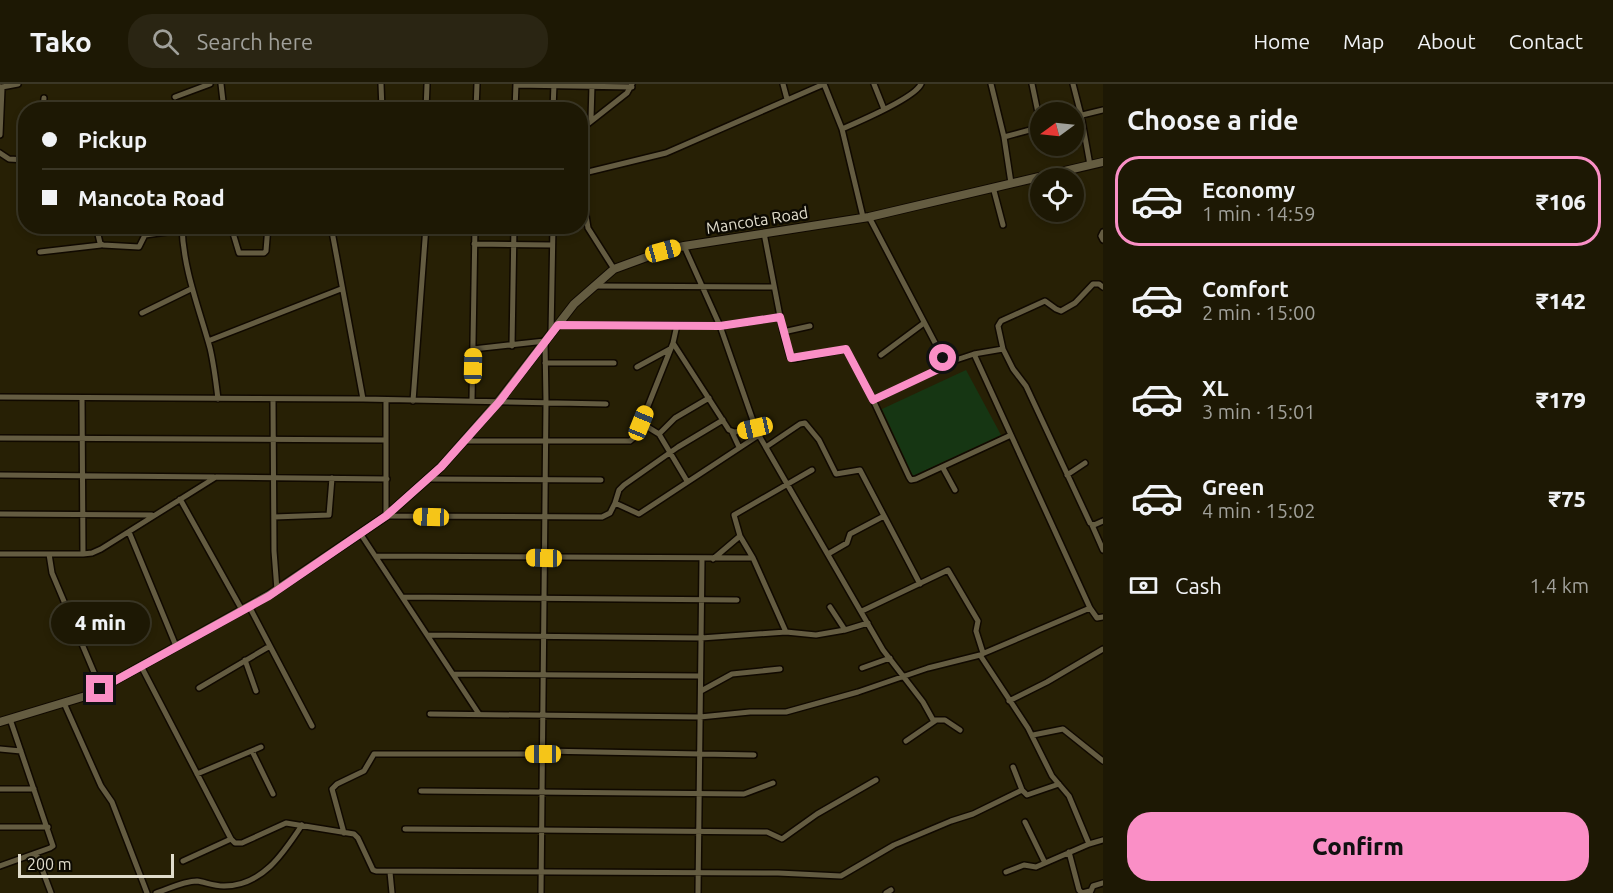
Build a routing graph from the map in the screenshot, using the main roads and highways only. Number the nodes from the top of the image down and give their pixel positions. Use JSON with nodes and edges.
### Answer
{"nodes":[{"id":1,"x":1102,"y":164,"type":"edge"},
{"id":2,"x":0,"y":721,"type":"edge"}],
"edges":[{"from":1,"to":2,"type":"main road","name":"Mancota Road"}]}
